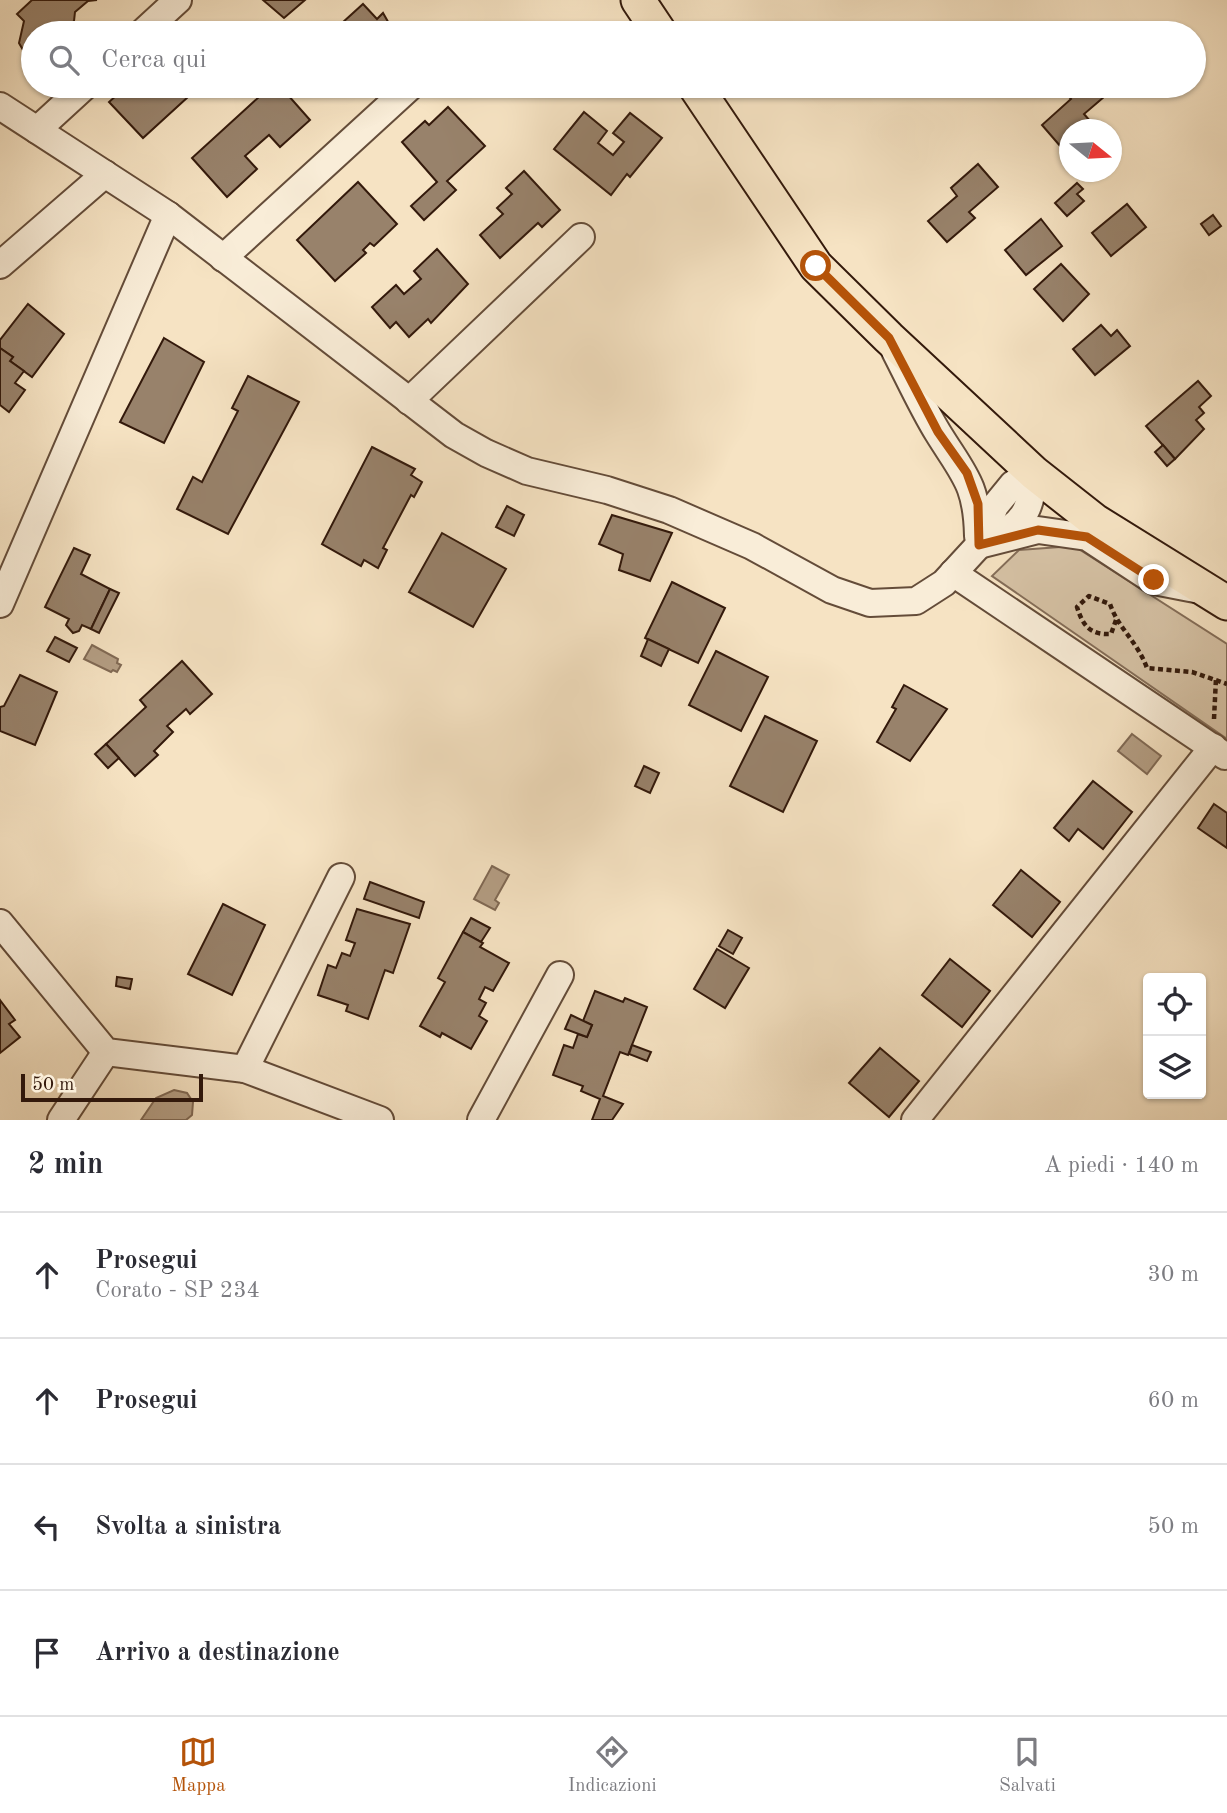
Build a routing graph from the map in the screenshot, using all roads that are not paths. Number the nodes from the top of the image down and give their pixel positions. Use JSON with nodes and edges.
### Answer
{"nodes":[{"id":1,"x":178,"y":0,"type":"edge"},
{"id":2,"x":638,"y":0,"type":"edge"},
{"id":3,"x":155,"y":21,"type":"edge"},
{"id":4,"x":652,"y":21,"type":"edge"},
{"id":5,"x":72,"y":98,"type":"edge"},
{"id":6,"x":398,"y":98,"type":"edge"},
{"id":7,"x":703,"y":98,"type":"edge"},
{"id":8,"x":0,"y":106,"type":"edge"},
{"id":9,"x":37,"y":130,"type":"junction"},
{"id":10,"x":105,"y":174,"type":"junction"},
{"id":11,"x":168,"y":215,"type":"junction"},
{"id":12,"x":581,"y":237,"type":"dead end"},
{"id":13,"x":223,"y":258,"type":"junction"},
{"id":14,"x":0,"y":265,"type":"edge"},
{"id":15,"x":889,"y":338,"type":"junction"},
{"id":16,"x":409,"y":401,"type":"junction"},
{"id":17,"x":1034,"y":473,"type":"junction"},
{"id":18,"x":979,"y":545,"type":"junction"},
{"id":19,"x":953,"y":573,"type":"junction"},
{"id":20,"x":1216,"y":597,"type":"edge"},
{"id":21,"x":0,"y":604,"type":"edge"},
{"id":22,"x":1220,"y":753,"type":"edge"},
{"id":23,"x":341,"y":877,"type":"dead end"},
{"id":24,"x":0,"y":923,"type":"edge"},
{"id":25,"x":560,"y":975,"type":"dead end"},
{"id":26,"x":106,"y":1052,"type":"junction"},
{"id":27,"x":245,"y":1069,"type":"junction"},
{"id":28,"x":61,"y":1120,"type":"edge"},
{"id":29,"x":380,"y":1120,"type":"edge"},
{"id":30,"x":481,"y":1120,"type":"edge"},
{"id":31,"x":915,"y":1120,"type":"edge"}],
"edges":[{"from":1,"to":3,"type":"street"},
{"from":2,"to":4,"type":"main road"},
{"from":5,"to":9,"type":"street"},
{"from":6,"to":13,"type":"street"},
{"from":7,"to":15,"type":"main road"},
{"from":8,"to":9,"type":"street"},
{"from":9,"to":10,"type":"street"},
{"from":10,"to":11,"type":"street"},
{"from":10,"to":14,"type":"street"},
{"from":11,"to":13,"type":"street"},
{"from":11,"to":21,"type":"street"},
{"from":12,"to":16,"type":"street"},
{"from":13,"to":16,"type":"street"},
{"from":15,"to":17,"type":"main road"},
{"from":15,"to":18,"type":"street"},
{"from":16,"to":19,"type":"street"},
{"from":17,"to":18,"type":"street"},
{"from":17,"to":20,"type":"main road"},
{"from":18,"to":19,"type":"street"},
{"from":18,"to":20,"type":"street"},
{"from":19,"to":22,"type":"street"},
{"from":22,"to":31,"type":"street"},
{"from":23,"to":27,"type":"street"},
{"from":24,"to":26,"type":"street"},
{"from":25,"to":30,"type":"street"},
{"from":26,"to":27,"type":"street"},
{"from":26,"to":28,"type":"street"},
{"from":27,"to":29,"type":"street"}]}
